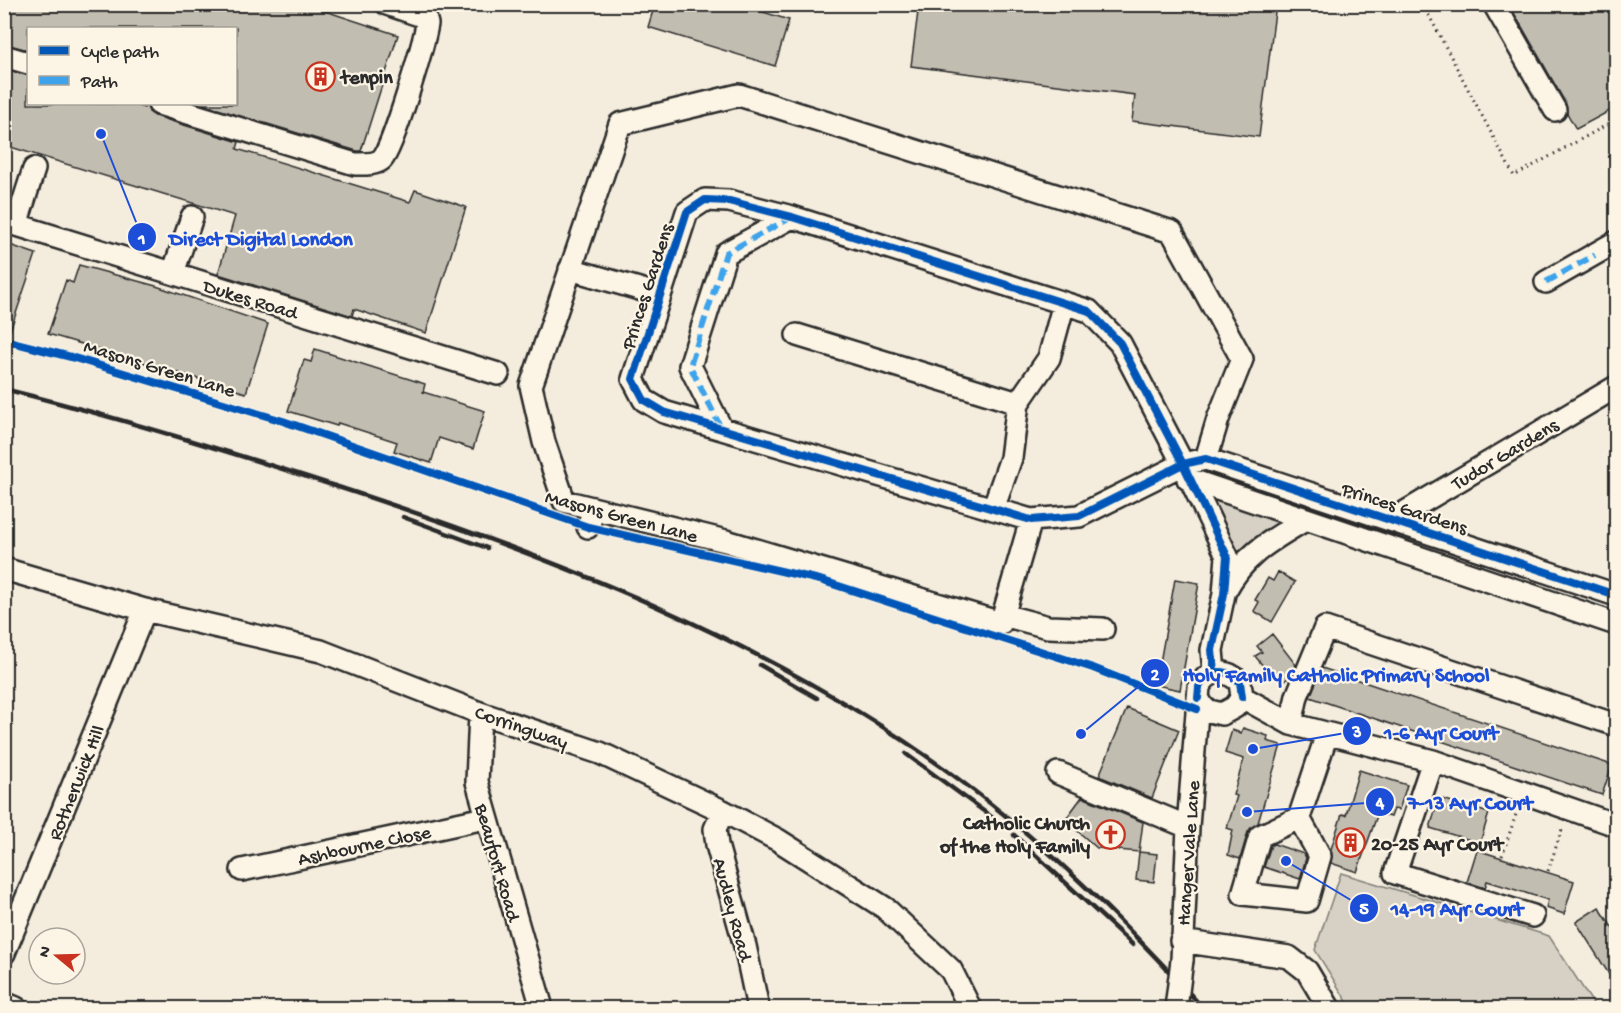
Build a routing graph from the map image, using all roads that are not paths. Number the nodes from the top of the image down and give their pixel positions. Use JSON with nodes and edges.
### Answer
{"nodes":[{"id":1,"x":387,"y":4,"type":"edge"},
{"id":2,"x":1494,"y":4,"type":"edge"},
{"id":3,"x":4,"y":56,"type":"edge"},
{"id":4,"x":27,"y":63,"type":"edge"},
{"id":5,"x":162,"y":105,"type":"edge"},
{"id":6,"x":1555,"y":110,"type":"dead end"},
{"id":7,"x":34,"y":169,"type":"dead end"},
{"id":8,"x":192,"y":217,"type":"dead end"},
{"id":9,"x":792,"y":217,"type":"junction"},
{"id":10,"x":10,"y":223,"type":"edge"},
{"id":11,"x":1617,"y":242,"type":"edge"},
{"id":12,"x":570,"y":268,"type":"junction"},
{"id":13,"x":173,"y":273,"type":"junction"},
{"id":14,"x":1546,"y":282,"type":"dead end"},
{"id":15,"x":660,"y":296,"type":"junction"},
{"id":16,"x":1064,"y":303,"type":"junction"},
{"id":17,"x":797,"y":335,"type":"dead end"},
{"id":18,"x":498,"y":374,"type":"dead end"},
{"id":19,"x":1617,"y":387,"type":"edge"},
{"id":20,"x":1018,"y":403,"type":"junction"},
{"id":21,"x":721,"y":428,"type":"junction"},
{"id":22,"x":1206,"y":459,"type":"junction"},
{"id":23,"x":1185,"y":472,"type":"junction"},
{"id":24,"x":993,"y":509,"type":"junction"},
{"id":25,"x":1365,"y":511,"type":"junction"},
{"id":26,"x":1031,"y":520,"type":"junction"},
{"id":27,"x":1305,"y":520,"type":"junction"},
{"id":28,"x":1392,"y":520,"type":"junction"},
{"id":29,"x":1356,"y":536,"type":"junction"},
{"id":30,"x":4,"y":569,"type":"edge"},
{"id":31,"x":1224,"y":594,"type":"junction"},
{"id":32,"x":1617,"y":595,"type":"edge"},
{"id":33,"x":145,"y":610,"type":"junction"},
{"id":34,"x":1004,"y":615,"type":"junction"},
{"id":35,"x":1617,"y":624,"type":"edge"},
{"id":36,"x":1103,"y":629,"type":"dead end"},
{"id":37,"x":1214,"y":672,"type":"junction"},
{"id":38,"x":1242,"y":697,"type":"junction"},
{"id":39,"x":1201,"y":704,"type":"junction"},
{"id":40,"x":480,"y":713,"type":"junction"},
{"id":41,"x":1291,"y":724,"type":"junction"},
{"id":42,"x":1617,"y":725,"type":"edge"},
{"id":43,"x":1327,"y":734,"type":"junction"},
{"id":44,"x":1433,"y":761,"type":"junction"},
{"id":45,"x":1058,"y":773,"type":"dead end"},
{"id":46,"x":723,"y":811,"type":"junction"},
{"id":47,"x":485,"y":818,"type":"junction"},
{"id":48,"x":1299,"y":818,"type":"dead end"},
{"id":49,"x":1188,"y":827,"type":"junction"},
{"id":50,"x":1614,"y":828,"type":"edge"},
{"id":51,"x":242,"y":870,"type":"dead end"},
{"id":52,"x":1533,"y":916,"type":"dead end"},
{"id":53,"x":1181,"y":951,"type":"junction"},
{"id":54,"x":4,"y":953,"type":"edge"},
{"id":55,"x":4,"y":1003,"type":"edge"},
{"id":56,"x":16,"y":1008,"type":"edge"},
{"id":57,"x":542,"y":1008,"type":"edge"},
{"id":58,"x":758,"y":1008,"type":"edge"},
{"id":59,"x":970,"y":1008,"type":"edge"},
{"id":60,"x":1176,"y":1008,"type":"edge"},
{"id":61,"x":1329,"y":1008,"type":"edge"}],
"edges":[{"from":1,"to":5,"type":"street"},
{"from":2,"to":6,"type":"street"},
{"from":3,"to":4,"type":"street"},
{"from":7,"to":10,"type":"street"},
{"from":8,"to":13,"type":"street"},
{"from":9,"to":15,"type":"street","name":"Princes Gardens"},
{"from":9,"to":16,"type":"street","name":"Princes Gardens"},
{"from":9,"to":21,"type":"street"},
{"from":10,"to":13,"type":"street","name":"Dukes Road"},
{"from":11,"to":14,"type":"street"},
{"from":12,"to":15,"type":"street"},
{"from":12,"to":22,"type":"street"},
{"from":12,"to":34,"type":"street"},
{"from":13,"to":18,"type":"street","name":"Dukes Road"},
{"from":15,"to":21,"type":"street","name":"Princes Gardens"},
{"from":16,"to":20,"type":"street"},
{"from":16,"to":23,"type":"street","name":"Princes Gardens"},
{"from":17,"to":20,"type":"street"},
{"from":19,"to":28,"type":"street","name":"Tudor Gardens"},
{"from":20,"to":24,"type":"street"},
{"from":21,"to":24,"type":"street","name":"Princes Gardens"},
{"from":22,"to":23,"type":"street","name":"Princes Gardens"},
{"from":22,"to":25,"type":"street","name":"Princes Gardens"},
{"from":23,"to":26,"type":"street","name":"Princes Gardens"},
{"from":23,"to":27,"type":"street"},
{"from":23,"to":31,"type":"street","name":"Princes Gardens"},
{"from":24,"to":26,"type":"street","name":"Princes Gardens"},
{"from":25,"to":28,"type":"street","name":"Princes Gardens"},
{"from":25,"to":29,"type":"street","name":"Princes Gardens"},
{"from":26,"to":34,"type":"street"},
{"from":27,"to":29,"type":"street"},
{"from":27,"to":31,"type":"street"},
{"from":28,"to":32,"type":"street","name":"Princes Gardens"},
{"from":29,"to":35,"type":"street"},
{"from":30,"to":33,"type":"street","name":"Corringway"},
{"from":31,"to":37,"type":"street"},
{"from":33,"to":40,"type":"street","name":"Corringway"},
{"from":33,"to":54,"type":"street","name":"Rotherwick Hill"},
{"from":34,"to":36,"type":"street"},
{"from":37,"to":38,"type":"street"},
{"from":37,"to":39,"type":"street"},
{"from":38,"to":39,"type":"street"},
{"from":38,"to":41,"type":"street"},
{"from":39,"to":49,"type":"street","name":"Hanger Vale Lane"},
{"from":40,"to":46,"type":"street","name":"Corringway"},
{"from":40,"to":47,"type":"street","name":"Beaufort Road"},
{"from":41,"to":42,"type":"street"},
{"from":41,"to":43,"type":"street"},
{"from":43,"to":44,"type":"street"},
{"from":43,"to":48,"type":"street"},
{"from":44,"to":50,"type":"street"},
{"from":44,"to":52,"type":"street"},
{"from":45,"to":49,"type":"street"},
{"from":46,"to":58,"type":"street","name":"Audley Road"},
{"from":46,"to":59,"type":"street","name":"Corringway"},
{"from":47,"to":51,"type":"street","name":"Ashbourne Close"},
{"from":47,"to":57,"type":"street","name":"Beaufort Road"},
{"from":49,"to":53,"type":"street","name":"Hanger Vale Lane"},
{"from":53,"to":60,"type":"street","name":"Hanger Vale Lane","bridge":true},
{"from":53,"to":61,"type":"street"},
{"from":55,"to":56,"type":"street"}]}
